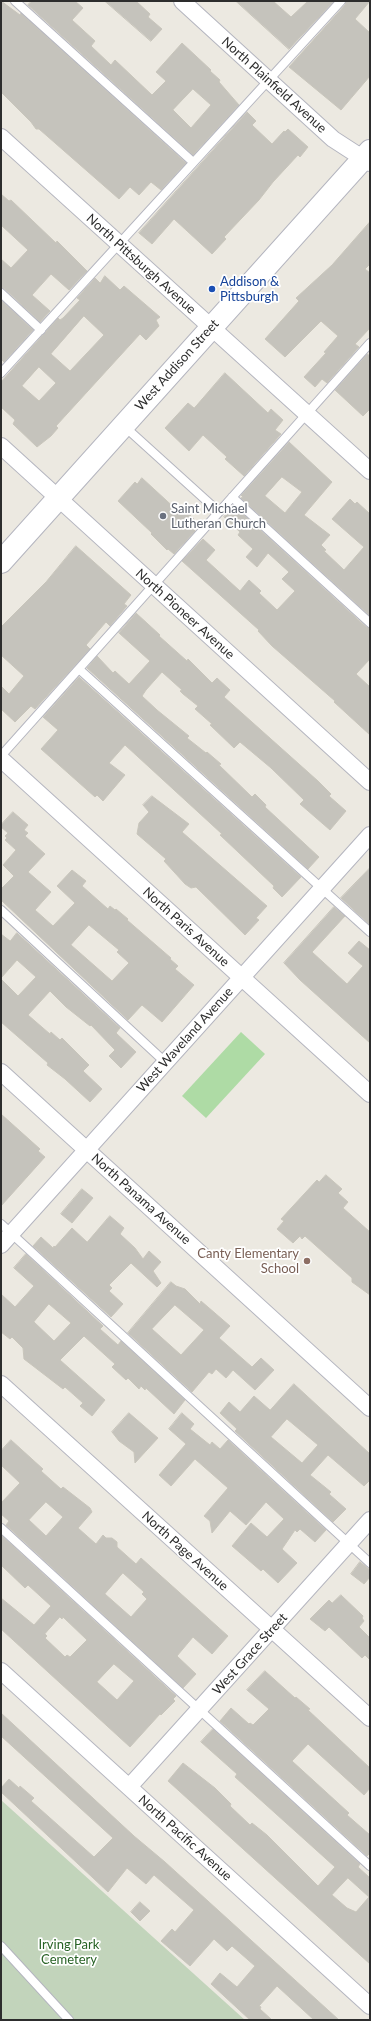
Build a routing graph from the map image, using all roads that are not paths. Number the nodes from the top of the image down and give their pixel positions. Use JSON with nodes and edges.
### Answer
{"nodes":[{"id":1,"x":15,"y":1,"type":"edge"},
{"id":2,"x":182,"y":1,"type":"edge"},
{"id":3,"x":341,"y":1,"type":"edge"},
{"id":4,"x":268,"y":80,"type":"junction"},
{"id":5,"x":1,"y":136,"type":"edge"},
{"id":6,"x":368,"y":157,"type":"edge"},
{"id":7,"x":194,"y":162,"type":"junction"},
{"id":8,"x":119,"y":243,"type":"junction"},
{"id":9,"x":1,"y":293,"type":"edge"},
{"id":10,"x":212,"y":328,"type":"junction"},
{"id":11,"x":40,"y":330,"type":"junction"},
{"id":12,"x":370,"y":343,"type":"edge"},
{"id":13,"x":1,"y":373,"type":"edge"},
{"id":14,"x":307,"y":414,"type":"junction"},
{"id":15,"x":123,"y":426,"type":"junction"},
{"id":16,"x":1,"y":446,"type":"edge"},
{"id":17,"x":370,"y":471,"type":"edge"},
{"id":18,"x":232,"y":497,"type":"junction"},
{"id":19,"x":58,"y":498,"type":"junction"},
{"id":20,"x":219,"y":512,"type":"junction"},
{"id":21,"x":1,"y":562,"type":"edge"},
{"id":22,"x":153,"y":585,"type":"junction"},
{"id":23,"x":370,"y":622,"type":"edge"},
{"id":24,"x":79,"y":668,"type":"junction"},
{"id":25,"x":1,"y":756,"type":"edge"},
{"id":26,"x":1,"y":759,"type":"edge"},
{"id":27,"x":370,"y":782,"type":"edge"},
{"id":28,"x":370,"y":835,"type":"edge"},
{"id":29,"x":322,"y":888,"type":"junction"},
{"id":30,"x":1,"y":910,"type":"edge"},
{"id":31,"x":370,"y":932,"type":"edge"},
{"id":32,"x":242,"y":978,"type":"junction"},
{"id":33,"x":165,"y":1062,"type":"junction"},
{"id":34,"x":1,"y":1072,"type":"edge"},
{"id":35,"x":370,"y":1094,"type":"edge"},
{"id":36,"x":87,"y":1150,"type":"junction"},
{"id":37,"x":6,"y":1229,"type":"edge"},
{"id":38,"x":1,"y":1246,"type":"edge"},
{"id":39,"x":1,"y":1384,"type":"edge"},
{"id":40,"x":370,"y":1408,"type":"edge"},
{"id":41,"x":370,"y":1520,"type":"edge"},
{"id":42,"x":1,"y":1528,"type":"edge"},
{"id":43,"x":349,"y":1543,"type":"junction"},
{"id":44,"x":370,"y":1562,"type":"edge"},
{"id":45,"x":272,"y":1629,"type":"junction"},
{"id":46,"x":1,"y":1671,"type":"edge"},
{"id":47,"x":200,"y":1710,"type":"junction"},
{"id":48,"x":370,"y":1718,"type":"edge"},
{"id":49,"x":130,"y":1788,"type":"junction"},
{"id":50,"x":370,"y":1866,"type":"edge"},
{"id":51,"x":1,"y":1946,"type":"edge"},
{"id":52,"x":370,"y":2006,"type":"edge"},
{"id":53,"x":69,"y":2020,"type":"edge"}],
"edges":[{"from":1,"to":7,"type":"lane"},
{"from":2,"to":4,"type":"street","name":"North Plainfield Avenue"},
{"from":3,"to":4,"type":"lane"},
{"from":4,"to":6,"type":"street","name":"North Plainfield Avenue"},
{"from":4,"to":7,"type":"lane"},
{"from":5,"to":8,"type":"street","name":"North Pittsburgh Avenue"},
{"from":6,"to":10,"type":"street","name":"West Addison Street"},
{"from":7,"to":8,"type":"lane"},
{"from":8,"to":10,"type":"street","name":"North Pittsburgh Avenue"},
{"from":8,"to":11,"type":"lane"},
{"from":9,"to":11,"type":"lane"},
{"from":10,"to":14,"type":"street","name":"North Pittsburgh Avenue"},
{"from":10,"to":15,"type":"street","name":"West Addison Street"},
{"from":11,"to":13,"type":"lane"},
{"from":12,"to":14,"type":"lane"},
{"from":14,"to":17,"type":"street","name":"North Pittsburgh Avenue"},
{"from":14,"to":18,"type":"lane"},
{"from":15,"to":19,"type":"street","name":"West Addison Street"},
{"from":15,"to":20,"type":"lane"},
{"from":16,"to":19,"type":"street","name":"North Pioneer Avenue"},
{"from":18,"to":20,"type":"lane"},
{"from":18,"to":23,"type":"lane"},
{"from":19,"to":21,"type":"street","name":"West Addison Street"},
{"from":19,"to":22,"type":"street","name":"North Pioneer Avenue"},
{"from":20,"to":22,"type":"lane"},
{"from":22,"to":24,"type":"lane"},
{"from":22,"to":27,"type":"street","name":"North Pioneer Avenue"},
{"from":24,"to":25,"type":"lane"},
{"from":24,"to":29,"type":"lane"},
{"from":26,"to":32,"type":"street","name":"North Paris Avenue"},
{"from":28,"to":29,"type":"street","name":"West Waveland Avenue"},
{"from":29,"to":31,"type":"lane"},
{"from":29,"to":32,"type":"street","name":"West Waveland Avenue"},
{"from":30,"to":33,"type":"lane"},
{"from":32,"to":33,"type":"street","name":"West Waveland Avenue"},
{"from":32,"to":35,"type":"street","name":"North Paris Avenue"},
{"from":33,"to":36,"type":"street","name":"West Waveland Avenue"},
{"from":34,"to":36,"type":"street","name":"North Panama Avenue"},
{"from":36,"to":37,"type":"street","name":"West Waveland Avenue"},
{"from":36,"to":40,"type":"street","name":"North Panama Avenue"},
{"from":37,"to":38,"type":"street","name":"West Waveland Avenue"},
{"from":37,"to":43,"type":"lane"},
{"from":39,"to":45,"type":"street","name":"North Page Avenue"},
{"from":41,"to":43,"type":"street","name":"West Grace Street"},
{"from":42,"to":47,"type":"lane"},
{"from":43,"to":44,"type":"lane"},
{"from":43,"to":45,"type":"street","name":"West Grace Street"},
{"from":45,"to":47,"type":"street","name":"West Grace Street"},
{"from":45,"to":48,"type":"street","name":"North Page Avenue"},
{"from":46,"to":49,"type":"street","name":"North Pacific Avenue"},
{"from":47,"to":49,"type":"street","name":"West Grace Street"},
{"from":47,"to":50,"type":"lane"},
{"from":49,"to":52,"type":"street","name":"North Pacific Avenue"},
{"from":51,"to":53,"type":"lane"}]}
